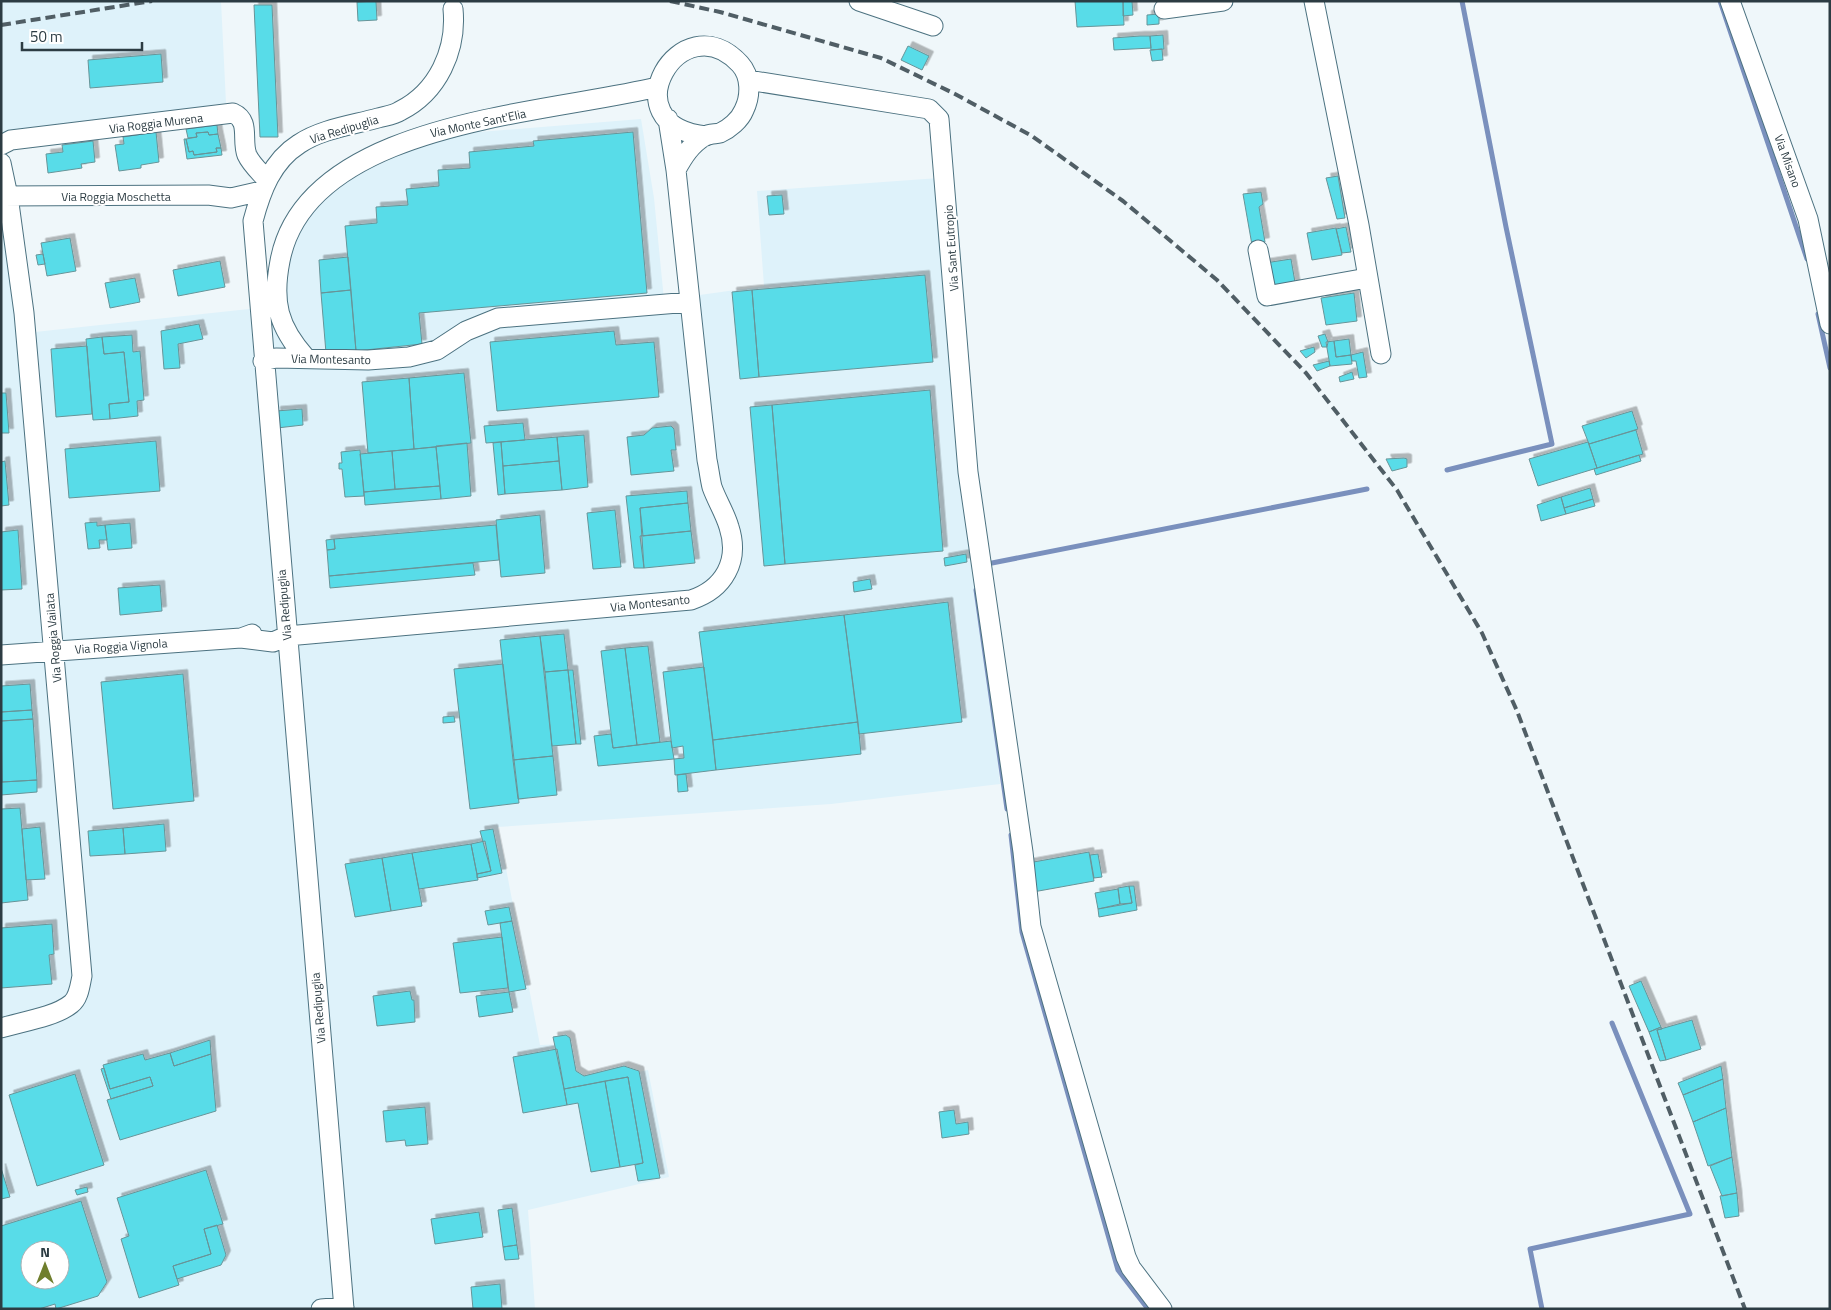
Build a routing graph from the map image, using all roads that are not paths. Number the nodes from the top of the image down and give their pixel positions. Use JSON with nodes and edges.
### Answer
{"nodes":[{"id":1,"x":859,"y":1,"type":"edge"},
{"id":2,"x":1223,"y":1,"type":"edge"},
{"id":3,"x":1314,"y":1,"type":"edge"},
{"id":4,"x":1730,"y":1,"type":"edge"},
{"id":5,"x":453,"y":9,"type":"dead end"},
{"id":6,"x":1164,"y":9,"type":"dead end"},
{"id":7,"x":933,"y":26,"type":"dead end"},
{"id":8,"x":748,"y":80,"type":"junction"},
{"id":9,"x":657,"y":86,"type":"junction"},
{"id":10,"x":668,"y":119,"type":"junction"},
{"id":11,"x":706,"y":136,"type":"junction"},
{"id":12,"x":1,"y":145,"type":"edge"},
{"id":13,"x":1,"y":163,"type":"edge"},
{"id":14,"x":676,"y":170,"type":"junction"},
{"id":15,"x":264,"y":185,"type":"junction"},
{"id":16,"x":5,"y":196,"type":"edge"},
{"id":17,"x":231,"y":198,"type":"junction"},
{"id":18,"x":253,"y":220,"type":"junction"},
{"id":19,"x":1258,"y":250,"type":"dead end"},
{"id":20,"x":1367,"y":278,"type":"junction"},
{"id":21,"x":690,"y":302,"type":"junction"},
{"id":22,"x":1830,"y":324,"type":"edge"},
{"id":23,"x":1381,"y":354,"type":"dead end"},
{"id":24,"x":306,"y":358,"type":"junction"},
{"id":25,"x":263,"y":361,"type":"junction"},
{"id":26,"x":287,"y":636,"type":"junction"},
{"id":27,"x":54,"y":651,"type":"junction"},
{"id":28,"x":1,"y":655,"type":"edge"},
{"id":29,"x":1,"y":1028,"type":"edge"},
{"id":30,"x":344,"y":1308,"type":"edge"},
{"id":31,"x":321,"y":1309,"type":"edge"},
{"id":32,"x":1162,"y":1309,"type":"edge"}],
"edges":[{"from":1,"to":7,"type":"street"},
{"from":2,"to":6,"type":"street"},
{"from":3,"to":20,"type":"street"},
{"from":4,"to":22,"type":"street","name":"Via Misano"},
{"from":5,"to":15,"type":"street","name":"Via Redipuglia"},
{"from":8,"to":9,"type":"street"},
{"from":8,"to":11,"type":"street"},
{"from":8,"to":32,"type":"street","name":"Via Sant Eutropio"},
{"from":9,"to":10,"type":"street"},
{"from":9,"to":24,"type":"street","name":"Via Monte Sant'Elia"},
{"from":10,"to":11,"type":"street"},
{"from":10,"to":14,"type":"street","name":"Via Montesanto"},
{"from":11,"to":14,"type":"street"},
{"from":12,"to":15,"type":"street","name":"Via Roggia Murena"},
{"from":13,"to":16,"type":"street"},
{"from":14,"to":21,"type":"street","name":"Via Montesanto"},
{"from":15,"to":17,"type":"street","name":"Via Roggia Moschetta"},
{"from":15,"to":18,"type":"street","name":"Via Redipuglia"},
{"from":16,"to":17,"type":"street","name":"Via Roggia Moschetta"},
{"from":16,"to":27,"type":"street","name":"Via Roggia Vailata"},
{"from":17,"to":18,"type":"street"},
{"from":18,"to":25,"type":"street","name":"Via Redipuglia"},
{"from":19,"to":20,"type":"street"},
{"from":20,"to":23,"type":"street"},
{"from":21,"to":24,"type":"street","name":"Via Montesanto"},
{"from":21,"to":26,"type":"street","name":"Via Montesanto"},
{"from":24,"to":25,"type":"street","name":"Via Montesanto"},
{"from":25,"to":26,"type":"street","name":"Via Redipuglia"},
{"from":26,"to":27,"type":"street","name":"Via Roggia Vignola"},
{"from":26,"to":30,"type":"street","name":"Via Redipuglia"},
{"from":27,"to":28,"type":"street","name":"Via Roggia Vignola"},
{"from":27,"to":29,"type":"street","name":"Via Roggia Vailata"},
{"from":30,"to":31,"type":"street"}]}
